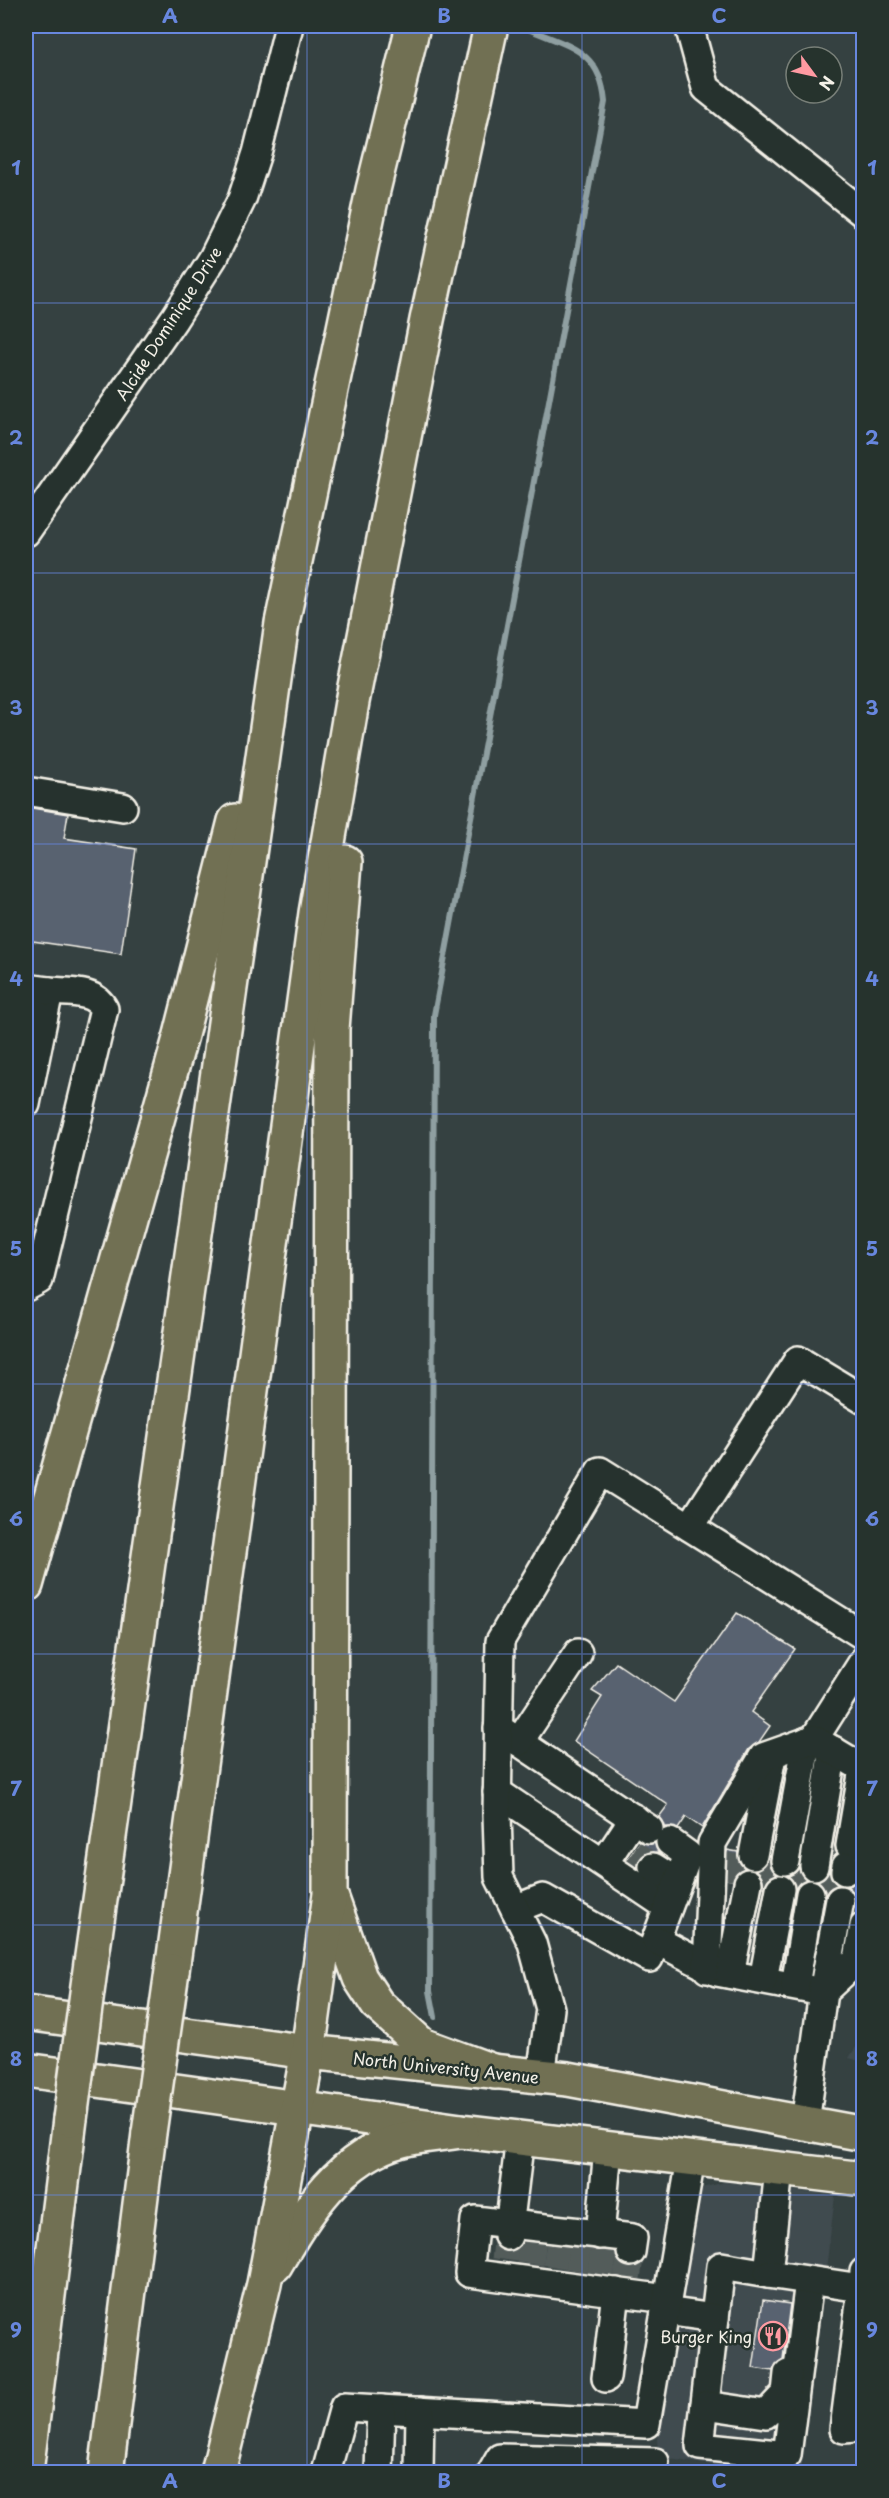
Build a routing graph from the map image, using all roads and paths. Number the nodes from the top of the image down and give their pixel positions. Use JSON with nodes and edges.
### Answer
{"nodes":[{"id":1,"x":289,"y":26,"type":"edge"},
{"id":2,"x":414,"y":26,"type":"edge"},
{"id":3,"x":491,"y":26,"type":"edge"},
{"id":4,"x":688,"y":26,"type":"edge"},
{"id":5,"x":864,"y":214,"type":"edge"},
{"id":6,"x":26,"y":532,"type":"edge"},
{"id":7,"x":374,"y":597,"type":"junction"},
{"id":8,"x":282,"y":623,"type":"junction"},
{"id":9,"x":26,"y":791,"type":"edge"},
{"id":10,"x":123,"y":807,"type":"dead end"},
{"id":11,"x":37,"y":990,"type":"edge"},
{"id":12,"x":26,"y":1104,"type":"edge"},
{"id":13,"x":26,"y":1287,"type":"edge"},
{"id":14,"x":864,"y":1400,"type":"edge"},
{"id":15,"x":690,"y":1527,"type":"junction"},
{"id":16,"x":26,"y":1585,"type":"edge"},
{"id":17,"x":864,"y":1636,"type":"edge"},
{"id":18,"x":578,"y":1653,"type":"dead end"},
{"id":19,"x":864,"y":1660,"type":"edge"},
{"id":20,"x":509,"y":1735,"type":"junction"},
{"id":21,"x":824,"y":1752,"type":"edge"},
{"id":22,"x":753,"y":1774,"type":"junction"},
{"id":23,"x":497,"y":1792,"type":"junction"},
{"id":24,"x":651,"y":1830,"type":"junction"},
{"id":25,"x":626,"y":1857,"type":"junction"},
{"id":26,"x":808,"y":1859,"type":"junction"},
{"id":27,"x":787,"y":1890,"type":"junction"},
{"id":28,"x":330,"y":1894,"type":"junction"},
{"id":29,"x":673,"y":1894,"type":"junction"},
{"id":30,"x":515,"y":1909,"type":"junction"},
{"id":31,"x":864,"y":1926,"type":"edge"},
{"id":32,"x":656,"y":1940,"type":"junction"},
{"id":33,"x":861,"y":1956,"type":"edge"},
{"id":34,"x":763,"y":1980,"type":"junction"},
{"id":35,"x":26,"y":2013,"type":"edge"},
{"id":36,"x":308,"y":2052,"type":"junction"},
{"id":37,"x":26,"y":2070,"type":"edge"},
{"id":38,"x":495,"y":2072,"type":"junction"},
{"id":39,"x":541,"y":2076,"type":"junction"},
{"id":40,"x":297,"y":2108,"type":"junction"},
{"id":41,"x":805,"y":2123,"type":"junction"},
{"id":42,"x":461,"y":2131,"type":"junction"},
{"id":43,"x":864,"y":2134,"type":"edge"},
{"id":44,"x":520,"y":2138,"type":"junction"},
{"id":45,"x":608,"y":2149,"type":"junction"},
{"id":46,"x":691,"y":2158,"type":"junction"},
{"id":47,"x":779,"y":2169,"type":"junction"},
{"id":48,"x":864,"y":2179,"type":"edge"},
{"id":49,"x":631,"y":2252,"type":"dead end"},
{"id":50,"x":566,"y":2259,"type":"junction"},
{"id":51,"x":768,"y":2274,"type":"junction"},
{"id":52,"x":809,"y":2281,"type":"junction"},
{"id":53,"x":264,"y":2284,"type":"junction"},
{"id":54,"x":862,"y":2287,"type":"edge"},
{"id":55,"x":666,"y":2305,"type":"junction"},
{"id":56,"x":715,"y":2318,"type":"junction"},
{"id":57,"x":606,"y":2378,"type":"dead end"},
{"id":58,"x":705,"y":2405,"type":"junction"},
{"id":59,"x":381,"y":2409,"type":"junction"},
{"id":60,"x":420,"y":2411,"type":"junction"},
{"id":61,"x":646,"y":2424,"type":"junction"},
{"id":62,"x":864,"y":2427,"type":"edge"},
{"id":63,"x":549,"y":2466,"type":"edge"},
{"id":64,"x":656,"y":2467,"type":"edge"},
{"id":65,"x":26,"y":2472,"type":"edge"},
{"id":66,"x":106,"y":2472,"type":"edge"},
{"id":67,"x":218,"y":2472,"type":"edge"},
{"id":68,"x":326,"y":2472,"type":"edge"},
{"id":69,"x":378,"y":2472,"type":"edge"},
{"id":70,"x":419,"y":2472,"type":"edge"},
{"id":71,"x":492,"y":2472,"type":"edge"}],
"edges":[{"from":1,"to":6,"type":"street","name":"Alcide Dominique Drive"},
{"from":2,"to":8,"type":"main road"},
{"from":3,"to":7,"type":"main road"},
{"from":4,"to":5,"type":"street"},
{"from":7,"to":28,"type":"main road"},
{"from":7,"to":66,"type":"main road","bridge":true},
{"from":8,"to":16,"type":"main road"},
{"from":8,"to":65,"type":"main road","bridge":true},
{"from":9,"to":10,"type":"street"},
{"from":11,"to":12,"type":"street"},
{"from":11,"to":13,"type":"street"},
{"from":14,"to":15,"type":"street"},
{"from":15,"to":17,"type":"street"},
{"from":15,"to":20,"type":"street"},
{"from":18,"to":20,"type":"street"},
{"from":19,"to":21,"type":"street"},
{"from":20,"to":23,"type":"street"},
{"from":20,"to":24,"type":"street"},
{"from":21,"to":22,"type":"street"},
{"from":21,"to":26,"type":"street"},
{"from":21,"to":26,"type":"street"},
{"from":21,"to":26,"type":"street"},
{"from":22,"to":26,"type":"street"},
{"from":22,"to":34,"type":"street"},
{"from":23,"to":25,"type":"street"},
{"from":23,"to":30,"type":"street"},
{"from":24,"to":25,"type":"street"},
{"from":24,"to":29,"type":"street"},
{"from":25,"to":29,"type":"street"},
{"from":25,"to":29,"type":"street"},
{"from":27,"to":34,"type":"street"},
{"from":27,"to":34,"type":"street"},
{"from":27,"to":34,"type":"street"},
{"from":28,"to":36,"type":"main road"},
{"from":28,"to":38,"type":"main road"},
{"from":29,"to":32,"type":"street"},
{"from":30,"to":32,"type":"street"},
{"from":30,"to":39,"type":"street"},
{"from":31,"to":33,"type":"street"},
{"from":32,"to":34,"type":"street"},
{"from":33,"to":34,"type":"street"},
{"from":34,"to":41,"type":"street"},
{"from":35,"to":36,"type":"main road","name":"North University Avenue"},
{"from":36,"to":38,"type":"main road","name":"North University Avenue"},
{"from":36,"to":40,"type":"main road"},
{"from":37,"to":40,"type":"main road"},
{"from":38,"to":39,"type":"main road","name":"North University Avenue"},
{"from":39,"to":41,"type":"main road","name":"North University Avenue"},
{"from":40,"to":42,"type":"main road"},
{"from":40,"to":53,"type":"main road"},
{"from":41,"to":43,"type":"main road","name":"North University Avenue"},
{"from":42,"to":44,"type":"main road"},
{"from":42,"to":53,"type":"main road"},
{"from":44,"to":45,"type":"main road"},
{"from":44,"to":50,"type":"street"},
{"from":45,"to":46,"type":"main road"},
{"from":45,"to":50,"type":"street"},
{"from":46,"to":47,"type":"main road"},
{"from":46,"to":55,"type":"street"},
{"from":47,"to":48,"type":"main road"},
{"from":47,"to":51,"type":"street"},
{"from":49,"to":50,"type":"street"},
{"from":50,"to":55,"type":"street"},
{"from":50,"to":57,"type":"street"},
{"from":51,"to":52,"type":"street"},
{"from":51,"to":56,"type":"street"},
{"from":52,"to":54,"type":"street"},
{"from":52,"to":58,"type":"street"},
{"from":52,"to":58,"type":"street"},
{"from":53,"to":67,"type":"main road"},
{"from":54,"to":62,"type":"street"},
{"from":55,"to":56,"type":"street"},
{"from":55,"to":61,"type":"street"},
{"from":56,"to":58,"type":"street"},
{"from":59,"to":60,"type":"street"},
{"from":59,"to":68,"type":"street"},
{"from":59,"to":69,"type":"street"},
{"from":60,"to":61,"type":"street"},
{"from":60,"to":70,"type":"street"},
{"from":61,"to":64,"type":"street"},
{"from":63,"to":64,"type":"street"},
{"from":63,"to":71,"type":"street"}]}
